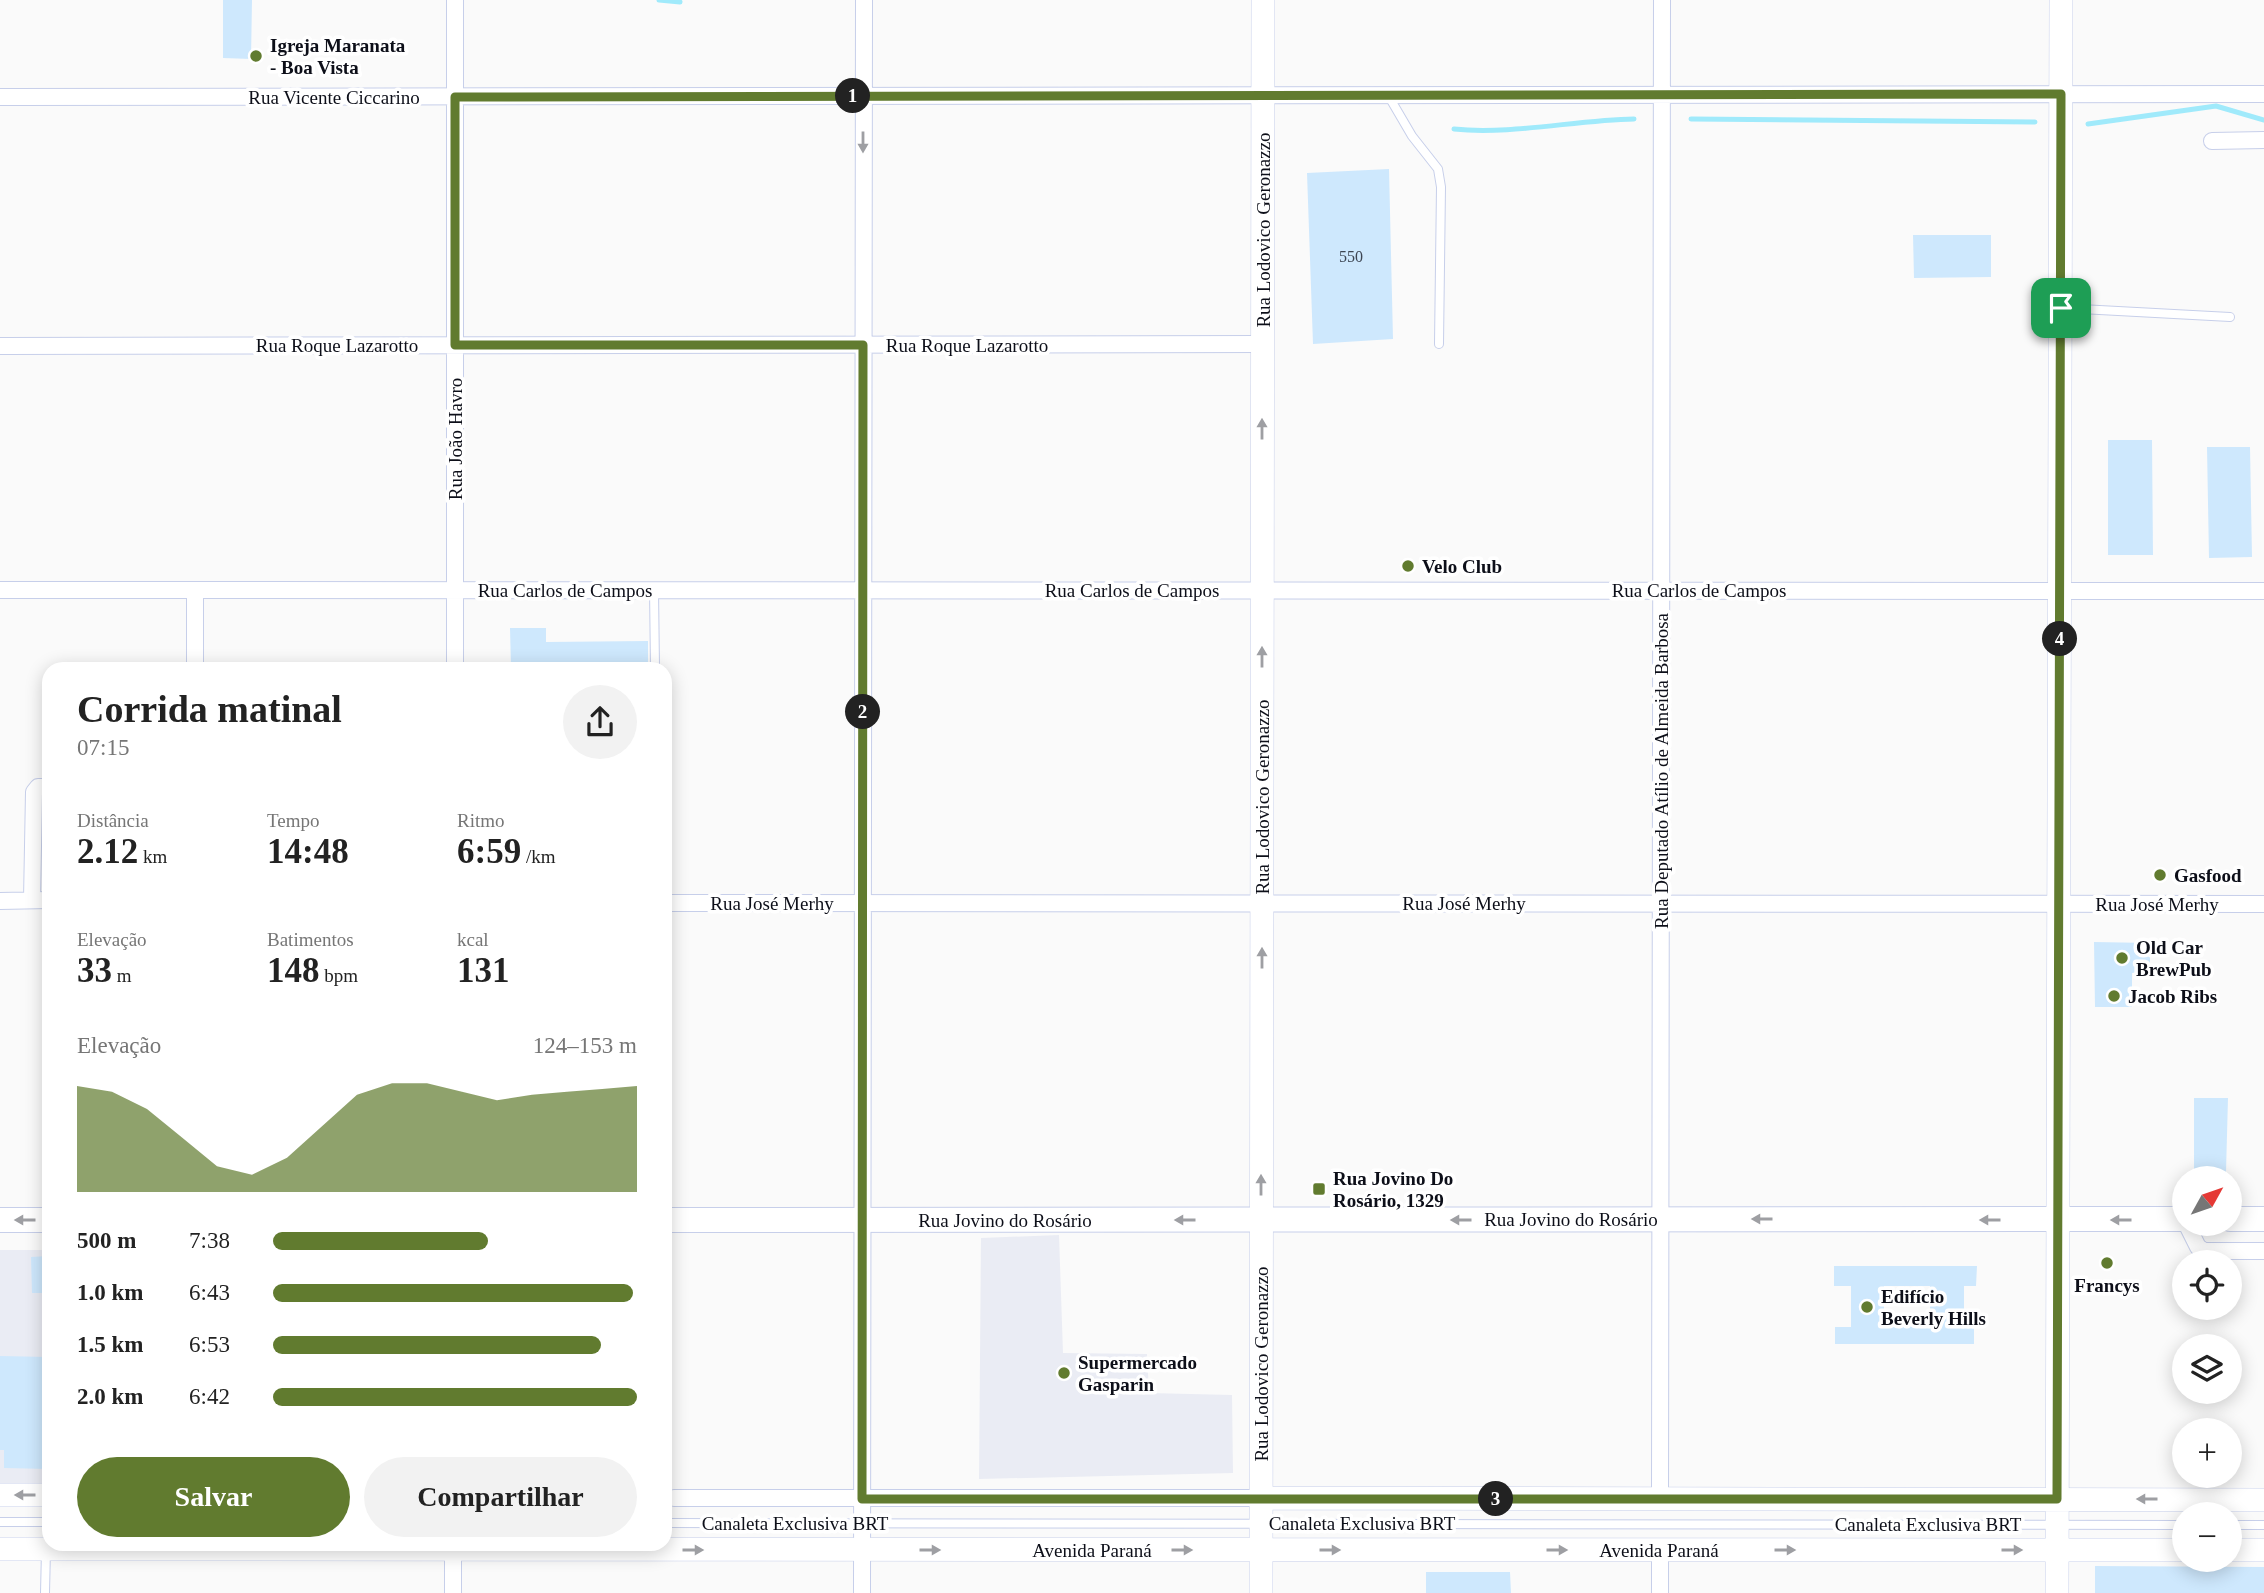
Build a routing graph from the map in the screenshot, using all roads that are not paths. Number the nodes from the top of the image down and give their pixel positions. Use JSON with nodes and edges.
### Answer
{"nodes":[{"id":1,"x":456,"y":0,"type":"edge"},
{"id":2,"x":864,"y":0,"type":"edge"},
{"id":3,"x":1263,"y":0,"type":"edge"},
{"id":4,"x":1662,"y":0,"type":"edge"},
{"id":5,"x":2061,"y":0,"type":"edge"},
{"id":6,"x":2061,"y":94,"type":"junction"},
{"id":7,"x":2264,"y":94,"type":"edge"},
{"id":8,"x":1388,"y":95,"type":"junction"},
{"id":9,"x":1662,"y":95,"type":"junction"},
{"id":10,"x":863,"y":96,"type":"junction"},
{"id":11,"x":1263,"y":96,"type":"junction"},
{"id":12,"x":0,"y":97,"type":"edge"},
{"id":13,"x":455,"y":97,"type":"junction"},
{"id":14,"x":2264,"y":140,"type":"edge"},
{"id":15,"x":2212,"y":141,"type":"dead end"},
{"id":16,"x":2061,"y":308,"type":"junction"},
{"id":17,"x":2230,"y":317,"type":"dead end"},
{"id":18,"x":1262,"y":344,"type":"junction"},
{"id":19,"x":1439,"y":344,"type":"dead end"},
{"id":20,"x":455,"y":345,"type":"junction"},
{"id":21,"x":863,"y":345,"type":"junction"},
{"id":22,"x":0,"y":346,"type":"edge"},
{"id":23,"x":0,"y":590,"type":"edge"},
{"id":24,"x":195,"y":590,"type":"junction"},
{"id":25,"x":455,"y":590,"type":"junction"},
{"id":26,"x":654,"y":590,"type":"junction"},
{"id":27,"x":863,"y":590,"type":"junction"},
{"id":28,"x":1262,"y":590,"type":"junction"},
{"id":29,"x":1661,"y":590,"type":"junction"},
{"id":30,"x":2060,"y":591,"type":"junction"},
{"id":31,"x":2264,"y":591,"type":"edge"},
{"id":32,"x":195,"y":662,"type":"edge"},
{"id":33,"x":455,"y":662,"type":"edge"},
{"id":34,"x":655,"y":662,"type":"edge"},
{"id":35,"x":42,"y":787,"type":"edge"},
{"id":36,"x":32,"y":900,"type":"junction"},
{"id":37,"x":42,"y":900,"type":"edge"},
{"id":38,"x":0,"y":901,"type":"edge"},
{"id":39,"x":672,"y":902,"type":"edge"},
{"id":40,"x":863,"y":903,"type":"junction"},
{"id":41,"x":1262,"y":903,"type":"junction"},
{"id":42,"x":1661,"y":903,"type":"junction"},
{"id":43,"x":2059,"y":904,"type":"junction"},
{"id":44,"x":2264,"y":904,"type":"edge"},
{"id":45,"x":1660,"y":1219,"type":"junction"},
{"id":46,"x":2242,"y":1219,"type":"edge"},
{"id":47,"x":2264,"y":1219,"type":"edge"},
{"id":48,"x":0,"y":1220,"type":"edge"},
{"id":49,"x":42,"y":1220,"type":"edge"},
{"id":50,"x":672,"y":1220,"type":"edge"},
{"id":51,"x":862,"y":1220,"type":"junction"},
{"id":52,"x":1261,"y":1220,"type":"junction"},
{"id":53,"x":2058,"y":1220,"type":"junction"},
{"id":54,"x":2172,"y":1221,"type":"edge"},
{"id":55,"x":2192,"y":1236,"type":"edge"},
{"id":56,"x":2264,"y":1251,"type":"edge"},
{"id":57,"x":0,"y":1495,"type":"edge"},
{"id":58,"x":42,"y":1495,"type":"edge"},
{"id":59,"x":674,"y":1498,"type":"dead end"},
{"id":60,"x":1261,"y":1498,"type":"junction"},
{"id":61,"x":862,"y":1499,"type":"junction"},
{"id":62,"x":2057,"y":1499,"type":"junction"},
{"id":63,"x":1660,"y":1500,"type":"junction"},
{"id":64,"x":2264,"y":1500,"type":"edge"},
{"id":65,"x":0,"y":1521,"type":"edge"},
{"id":66,"x":42,"y":1522,"type":"edge"},
{"id":67,"x":672,"y":1522,"type":"edge"},
{"id":68,"x":862,"y":1523,"type":"junction"},
{"id":69,"x":1261,"y":1523,"type":"junction"},
{"id":70,"x":2057,"y":1524,"type":"junction"},
{"id":71,"x":2172,"y":1525,"type":"edge"},
{"id":72,"x":2242,"y":1525,"type":"edge"},
{"id":73,"x":2264,"y":1525,"type":"edge"},
{"id":74,"x":0,"y":1549,"type":"edge"},
{"id":75,"x":42,"y":1549,"type":"edge"},
{"id":76,"x":672,"y":1549,"type":"edge"},
{"id":77,"x":862,"y":1550,"type":"junction"},
{"id":78,"x":1261,"y":1550,"type":"junction"},
{"id":79,"x":1660,"y":1550,"type":"junction"},
{"id":80,"x":2057,"y":1550,"type":"junction"},
{"id":81,"x":2172,"y":1550,"type":"edge"},
{"id":82,"x":2242,"y":1550,"type":"edge"},
{"id":83,"x":2264,"y":1550,"type":"edge"},
{"id":84,"x":46,"y":1551,"type":"edge"},
{"id":85,"x":453,"y":1551,"type":"edge"},
{"id":86,"x":45,"y":1593,"type":"edge"},
{"id":87,"x":453,"y":1593,"type":"edge"},
{"id":88,"x":862,"y":1593,"type":"edge"},
{"id":89,"x":1261,"y":1593,"type":"edge"},
{"id":90,"x":1660,"y":1593,"type":"edge"},
{"id":91,"x":2057,"y":1593,"type":"edge"}],
"edges":[{"from":1,"to":13,"type":"street","name":"Rua João Havro"},
{"from":2,"to":10,"type":"street"},
{"from":3,"to":11,"type":"street","name":"Rua Lodovico Geronazzo"},
{"from":4,"to":9,"type":"street","name":"Rua Deputado Atílio de Almeida Barbosa"},
{"from":5,"to":6,"type":"street"},
{"from":6,"to":7,"type":"street","name":"Rua Vicente Ciccarino"},
{"from":6,"to":9,"type":"street","name":"Rua Vicente Ciccarino"},
{"from":6,"to":16,"type":"street"},
{"from":8,"to":9,"type":"street","name":"Rua Vicente Ciccarino"},
{"from":8,"to":11,"type":"street","name":"Rua Vicente Ciccarino"},
{"from":8,"to":19,"type":"lane"},
{"from":9,"to":29,"type":"street","name":"Rua Deputado Atílio de Almeida Barbosa"},
{"from":10,"to":11,"type":"street","name":"Rua Vicente Ciccarino"},
{"from":10,"to":13,"type":"street","name":"Rua Vicente Ciccarino"},
{"from":10,"to":21,"type":"street","one_way":true},
{"from":11,"to":18,"type":"street","name":"Rua Lodovico Geronazzo"},
{"from":12,"to":13,"type":"street","name":"Rua Vicente Ciccarino"},
{"from":13,"to":20,"type":"street","name":"Rua João Havro"},
{"from":14,"to":15,"type":"street"},
{"from":16,"to":17,"type":"lane"},
{"from":16,"to":30,"type":"street"},
{"from":18,"to":21,"type":"street","name":"Rua Roque Lazarotto"},
{"from":28,"to":18,"type":"street","name":"Rua Lodovico Geronazzo","one_way":true},
{"from":20,"to":21,"type":"street","name":"Rua Roque Lazarotto"},
{"from":20,"to":22,"type":"street","name":"Rua Roque Lazarotto"},
{"from":20,"to":25,"type":"street","name":"Rua João Havro"},
{"from":21,"to":27,"type":"street"},
{"from":23,"to":24,"type":"street","name":"Rua Carlos de Campos"},
{"from":24,"to":25,"type":"street","name":"Rua Carlos de Campos"},
{"from":24,"to":32,"type":"street"},
{"from":25,"to":26,"type":"street","name":"Rua Carlos de Campos"},
{"from":25,"to":33,"type":"street","name":"Rua João Havro"},
{"from":26,"to":27,"type":"street","name":"Rua Carlos de Campos"},
{"from":26,"to":34,"type":"lane"},
{"from":27,"to":28,"type":"street","name":"Rua Carlos de Campos"},
{"from":27,"to":40,"type":"street"},
{"from":28,"to":29,"type":"street","name":"Rua Carlos de Campos"},
{"from":41,"to":28,"type":"street","name":"Rua Lodovico Geronazzo","one_way":true},
{"from":29,"to":30,"type":"street","name":"Rua Carlos de Campos"},
{"from":29,"to":42,"type":"street","name":"Rua Deputado Atílio de Almeida Barbosa"},
{"from":30,"to":31,"type":"street","name":"Rua Carlos de Campos"},
{"from":30,"to":43,"type":"street"},
{"from":35,"to":36,"type":"street"},
{"from":36,"to":37,"type":"street"},
{"from":36,"to":38,"type":"street"},
{"from":39,"to":40,"type":"street","name":"Rua José Merhy"},
{"from":40,"to":41,"type":"street","name":"Rua José Merhy"},
{"from":40,"to":51,"type":"street"},
{"from":41,"to":42,"type":"street","name":"Rua José Merhy"},
{"from":52,"to":41,"type":"street","name":"Rua Lodovico Geronazzo","one_way":true},
{"from":42,"to":43,"type":"street","name":"Rua José Merhy"},
{"from":42,"to":45,"type":"street","name":"Rua Deputado Atílio de Almeida Barbosa"},
{"from":43,"to":44,"type":"street","name":"Rua José Merhy"},
{"from":43,"to":53,"type":"street"},
{"from":45,"to":52,"type":"main road","name":"Rua Jovino do Rosário","one_way":true},
{"from":53,"to":45,"type":"main road","name":"Rua Jovino do Rosário","one_way":true},
{"from":45,"to":63,"type":"street","name":"Rua Deputado Atílio de Almeida Barbosa"},
{"from":46,"to":47,"type":"main road"},
{"from":49,"to":48,"type":"main road","one_way":true},
{"from":50,"to":51,"type":"main road","name":"Rua Jovino do Rosário"},
{"from":52,"to":51,"type":"main road","name":"Rua Jovino do Rosário","one_way":true},
{"from":51,"to":61,"type":"street"},
{"from":52,"to":60,"type":"street","name":"Rua Lodovico Geronazzo"},
{"from":54,"to":53,"type":"main road","name":"Rua Jovino do Rosário","one_way":true},
{"from":53,"to":62,"type":"street"},
{"from":55,"to":56,"type":"street"},
{"from":58,"to":57,"type":"street","one_way":true},
{"from":59,"to":61,"type":"street"},
{"from":60,"to":61,"type":"street"},
{"from":60,"to":63,"type":"street"},
{"from":60,"to":69,"type":"street","name":"Rua Lodovico Geronazzo"},
{"from":61,"to":68,"type":"street"},
{"from":62,"to":63,"type":"street"},
{"from":64,"to":62,"type":"street","one_way":true},
{"from":62,"to":70,"type":"street"},
{"from":65,"to":66,"type":"lane"},
{"from":67,"to":68,"type":"lane","name":"Canaleta Exclusiva BRT"},
{"from":68,"to":69,"type":"lane","name":"Canaleta Exclusiva BRT"},
{"from":68,"to":77,"type":"street"},
{"from":69,"to":70,"type":"lane","name":"Canaleta Exclusiva BRT"},
{"from":69,"to":78,"type":"street","name":"Rua Lodovico Geronazzo"},
{"from":70,"to":71,"type":"lane","name":"Canaleta Exclusiva BRT"},
{"from":70,"to":80,"type":"street"},
{"from":72,"to":73,"type":"lane"},
{"from":74,"to":75,"type":"street","name":"Avenida Paraná"},
{"from":76,"to":77,"type":"street","name":"Avenida Paraná","one_way":true},
{"from":77,"to":78,"type":"street","name":"Avenida Paraná","one_way":true},
{"from":77,"to":88,"type":"street"},
{"from":78,"to":79,"type":"street","name":"Avenida Paraná","one_way":true},
{"from":78,"to":89,"type":"street","name":"Rua Lodovico Geronazzo"},
{"from":79,"to":80,"type":"street","name":"Avenida Paraná","one_way":true},
{"from":79,"to":90,"type":"street"},
{"from":80,"to":81,"type":"street","name":"Avenida Paraná"},
{"from":80,"to":91,"type":"street"},
{"from":82,"to":83,"type":"street"},
{"from":84,"to":86,"type":"lane"},
{"from":85,"to":87,"type":"street"}]}
